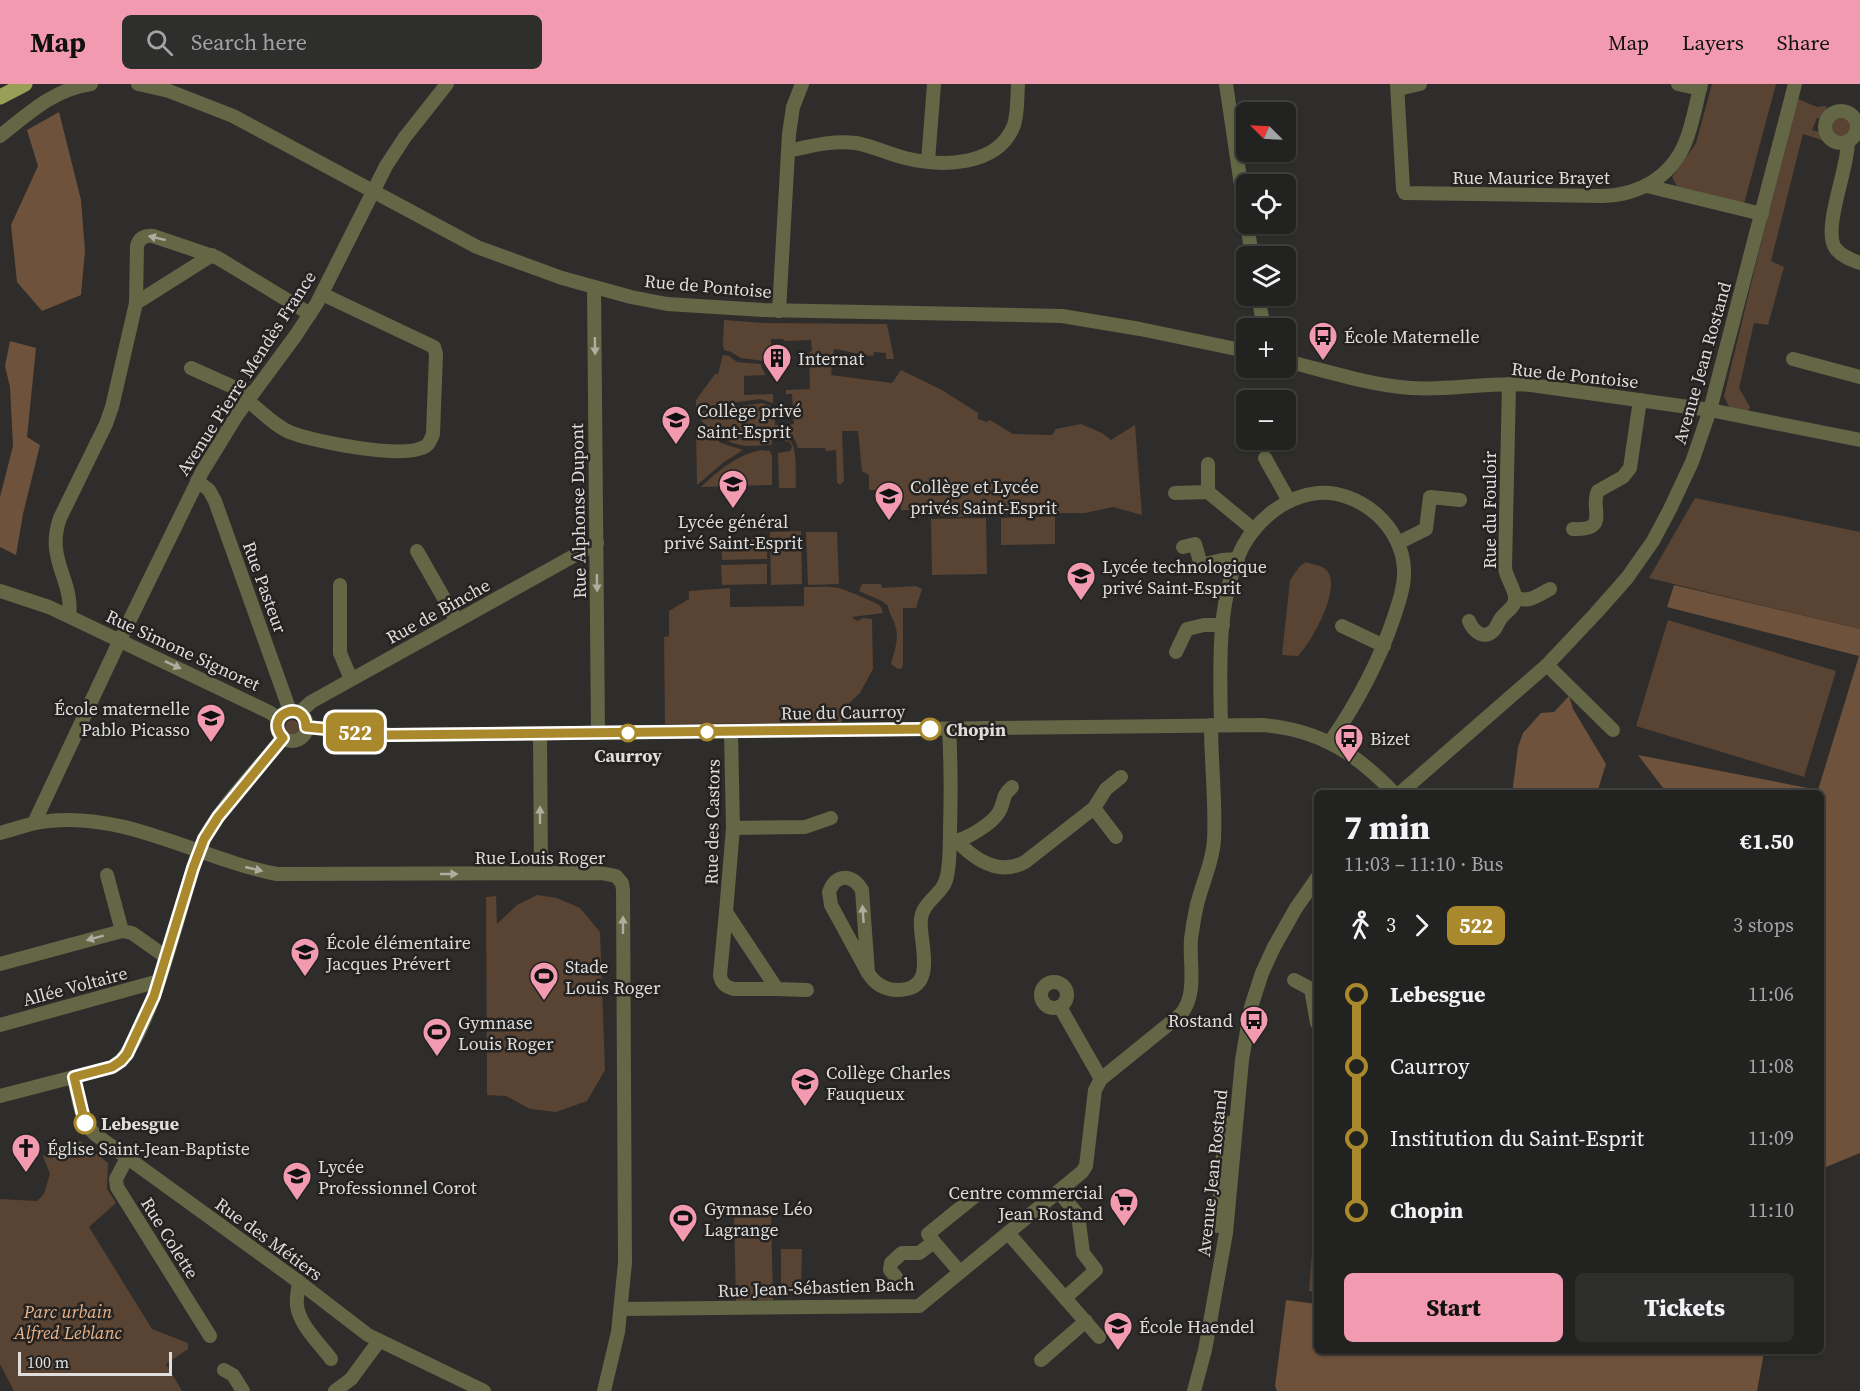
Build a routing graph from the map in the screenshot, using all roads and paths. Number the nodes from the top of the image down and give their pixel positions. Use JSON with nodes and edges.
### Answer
{"nodes":[{"id":1,"x":25,"y":84,"type":"edge"},
{"id":2,"x":91,"y":84,"type":"edge"},
{"id":3,"x":138,"y":84,"type":"edge"},
{"id":4,"x":447,"y":84,"type":"edge"},
{"id":5,"x":802,"y":84,"type":"edge"},
{"id":6,"x":934,"y":84,"type":"edge"},
{"id":7,"x":1018,"y":84,"type":"edge"},
{"id":8,"x":1226,"y":84,"type":"edge"},
{"id":9,"x":1420,"y":84,"type":"edge"},
{"id":10,"x":1678,"y":84,"type":"edge"},
{"id":11,"x":1795,"y":84,"type":"edge"},
{"id":12,"x":1397,"y":86,"type":"edge"},
{"id":13,"x":1701,"y":86,"type":"edge"},
{"id":14,"x":0,"y":97,"type":"edge"},
{"id":15,"x":1856,"y":114,"type":"edge"},
{"id":16,"x":0,"y":136,"type":"edge"},
{"id":17,"x":1848,"y":141,"type":"junction"},
{"id":18,"x":788,"y":151,"type":"junction"},
{"id":19,"x":928,"y":161,"type":"junction"},
{"id":20,"x":1239,"y":174,"type":"edge"},
{"id":21,"x":1647,"y":186,"type":"junction"},
{"id":22,"x":1762,"y":214,"type":"junction"},
{"id":23,"x":212,"y":255,"type":"junction"},
{"id":24,"x":1860,"y":263,"type":"edge"},
{"id":25,"x":594,"y":287,"type":"junction"},
{"id":26,"x":322,"y":294,"type":"junction"},
{"id":27,"x":136,"y":303,"type":"junction"},
{"id":28,"x":779,"y":311,"type":"junction"},
{"id":29,"x":310,"y":314,"type":"junction"},
{"id":30,"x":1236,"y":349,"type":"edge"},
{"id":31,"x":1793,"y":359,"type":"dead end"},
{"id":32,"x":1296,"y":363,"type":"edge"},
{"id":33,"x":191,"y":368,"type":"dead end"},
{"id":34,"x":1860,"y":377,"type":"edge"},
{"id":35,"x":1509,"y":384,"type":"junction"},
{"id":36,"x":249,"y":398,"type":"junction"},
{"id":37,"x":1640,"y":400,"type":"junction"},
{"id":38,"x":1710,"y":411,"type":"junction"},
{"id":39,"x":1860,"y":440,"type":"edge"},
{"id":40,"x":1264,"y":458,"type":"dead end"},
{"id":41,"x":1208,"y":464,"type":"dead end"},
{"id":42,"x":197,"y":481,"type":"junction"},
{"id":43,"x":1208,"y":492,"type":"junction"},
{"id":44,"x":1175,"y":493,"type":"dead end"},
{"id":45,"x":1460,"y":500,"type":"dead end"},
{"id":46,"x":1289,"y":501,"type":"junction"},
{"id":47,"x":1579,"y":529,"type":"dead end"},
{"id":48,"x":1254,"y":530,"type":"junction"},
{"id":49,"x":597,"y":543,"type":"junction"},
{"id":50,"x":1398,"y":543,"type":"junction"},
{"id":51,"x":1183,"y":547,"type":"dead end"},
{"id":52,"x":417,"y":551,"type":"dead end"},
{"id":53,"x":1238,"y":559,"type":"junction"},
{"id":54,"x":340,"y":585,"type":"dead end"},
{"id":55,"x":1550,"y":589,"type":"dead end"},
{"id":56,"x":0,"y":591,"type":"edge"},
{"id":57,"x":1515,"y":597,"type":"junction"},
{"id":58,"x":69,"y":616,"type":"junction"},
{"id":59,"x":457,"y":621,"type":"junction"},
{"id":60,"x":1469,"y":621,"type":"dead end"},
{"id":61,"x":1223,"y":625,"type":"junction"},
{"id":62,"x":1342,"y":626,"type":"dead end"},
{"id":63,"x":120,"y":640,"type":"junction"},
{"id":64,"x":1384,"y":646,"type":"junction"},
{"id":65,"x":1176,"y":652,"type":"dead end"},
{"id":66,"x":1546,"y":665,"type":"junction"},
{"id":67,"x":351,"y":680,"type":"junction"},
{"id":68,"x":294,"y":712,"type":"junction"},
{"id":69,"x":278,"y":721,"type":"junction"},
{"id":70,"x":1216,"y":725,"type":"junction"},
{"id":71,"x":306,"y":727,"type":"junction"},
{"id":72,"x":949,"y":729,"type":"junction"},
{"id":73,"x":1613,"y":730,"type":"dead end"},
{"id":74,"x":731,"y":732,"type":"junction"},
{"id":75,"x":598,"y":733,"type":"junction"},
{"id":76,"x":540,"y":734,"type":"junction"},
{"id":77,"x":283,"y":738,"type":"junction"},
{"id":78,"x":1330,"y":742,"type":"junction"},
{"id":79,"x":1120,"y":777,"type":"dead end"},
{"id":80,"x":1012,"y":787,"type":"dead end"},
{"id":81,"x":1393,"y":790,"type":"edge"},
{"id":82,"x":1402,"y":790,"type":"edge"},
{"id":83,"x":1094,"y":808,"type":"junction"},
{"id":84,"x":831,"y":818,"type":"dead end"},
{"id":85,"x":34,"y":823,"type":"junction"},
{"id":86,"x":732,"y":828,"type":"junction"},
{"id":87,"x":0,"y":833,"type":"edge"},
{"id":88,"x":1116,"y":837,"type":"dead end"},
{"id":89,"x":954,"y":841,"type":"junction"},
{"id":90,"x":199,"y":851,"type":"junction"},
{"id":91,"x":541,"y":873,"type":"junction"},
{"id":92,"x":107,"y":874,"type":"dead end"},
{"id":93,"x":1314,"y":882,"type":"edge"},
{"id":94,"x":726,"y":912,"type":"junction"},
{"id":95,"x":122,"y":932,"type":"junction"},
{"id":96,"x":166,"y":957,"type":"junction"},
{"id":97,"x":0,"y":964,"type":"edge"},
{"id":98,"x":868,"y":972,"type":"junction"},
{"id":99,"x":1294,"y":980,"type":"dead end"},
{"id":100,"x":159,"y":981,"type":"junction"},
{"id":101,"x":1314,"y":988,"type":"edge"},
{"id":102,"x":777,"y":989,"type":"junction"},
{"id":103,"x":807,"y":990,"type":"dead end"},
{"id":104,"x":1060,"y":1006,"type":"dead end"},
{"id":105,"x":0,"y":1025,"type":"edge"},
{"id":106,"x":74,"y":1077,"type":"junction"},
{"id":107,"x":1101,"y":1079,"type":"junction"},
{"id":108,"x":0,"y":1096,"type":"edge"},
{"id":109,"x":128,"y":1158,"type":"junction"},
{"id":110,"x":1059,"y":1192,"type":"junction"},
{"id":111,"x":975,"y":1196,"type":"dead end"},
{"id":112,"x":1008,"y":1233,"type":"junction"},
{"id":113,"x":934,"y":1242,"type":"junction"},
{"id":114,"x":960,"y":1272,"type":"junction"},
{"id":115,"x":896,"y":1277,"type":"dead end"},
{"id":116,"x":299,"y":1282,"type":"junction"},
{"id":117,"x":1065,"y":1298,"type":"junction"},
{"id":118,"x":622,"y":1309,"type":"junction"},
{"id":119,"x":1086,"y":1322,"type":"junction"},
{"id":120,"x":210,"y":1336,"type":"dead end"},
{"id":121,"x":1099,"y":1337,"type":"dead end"},
{"id":122,"x":379,"y":1341,"type":"junction"},
{"id":123,"x":331,"y":1359,"type":"dead end"},
{"id":124,"x":1041,"y":1360,"type":"dead end"},
{"id":125,"x":224,"y":1370,"type":"dead end"},
{"id":126,"x":339,"y":1390,"type":"edge"},
{"id":127,"x":243,"y":1391,"type":"edge"},
{"id":128,"x":483,"y":1391,"type":"edge"},
{"id":129,"x":604,"y":1391,"type":"edge"},
{"id":130,"x":1194,"y":1391,"type":"edge"}],
"edges":[{"from":1,"to":14,"type":"main road"},
{"from":2,"to":16,"type":"street"},
{"from":3,"to":25,"type":"street","name":"Rue de Pontoise"},
{"from":4,"to":26,"type":"street","name":"Avenue Pierre Mendès France"},
{"from":5,"to":18,"type":"street"},
{"from":6,"to":19,"type":"street"},
{"from":7,"to":19,"type":"street"},
{"from":8,"to":20,"type":"street"},
{"from":9,"to":12,"type":"street"},
{"from":10,"to":13,"type":"street"},
{"from":11,"to":22,"type":"street","name":"Avenue Jean Rostand"},
{"from":12,"to":21,"type":"street","name":"Rue Maurice Brayet"},
{"from":13,"to":21,"type":"street","name":"Rue Maurice Brayet"},
{"from":15,"to":17,"type":"street"},
{"from":15,"to":17,"type":"street"},
{"from":17,"to":24,"type":"street"},
{"from":18,"to":19,"type":"street"},
{"from":18,"to":28,"type":"street"},
{"from":21,"to":22,"type":"street"},
{"from":22,"to":38,"type":"street","name":"Avenue Jean Rostand"},
{"from":23,"to":27,"type":"street"},
{"from":23,"to":27,"type":"street","one_way":true},
{"from":23,"to":29,"type":"street"},
{"from":25,"to":28,"type":"street","name":"Rue de Pontoise"},
{"from":25,"to":49,"type":"street","name":"Rue Alphonse Dupont","one_way":true},
{"from":26,"to":29,"type":"street","name":"Avenue Pierre Mendès France"},
{"from":26,"to":36,"type":"street"},
{"from":27,"to":58,"type":"street"},
{"from":28,"to":30,"type":"street","name":"Rue de Pontoise"},
{"from":29,"to":36,"type":"street","name":"Avenue Pierre Mendès France"},
{"from":31,"to":34,"type":"street"},
{"from":32,"to":35,"type":"street","name":"Rue de Pontoise"},
{"from":33,"to":36,"type":"street"},
{"from":35,"to":37,"type":"street","name":"Rue de Pontoise"},
{"from":35,"to":57,"type":"street","name":"Rue du Fouloir"},
{"from":36,"to":42,"type":"street","name":"Avenue Pierre Mendès France"},
{"from":37,"to":38,"type":"street","name":"Rue de Pontoise"},
{"from":37,"to":47,"type":"street"},
{"from":38,"to":39,"type":"street","name":"Rue de Pontoise"},
{"from":38,"to":66,"type":"street","name":"Avenue Jean Rostand"},
{"from":40,"to":46,"type":"street"},
{"from":41,"to":43,"type":"street"},
{"from":42,"to":63,"type":"street","name":"Avenue Pierre Mendès France"},
{"from":42,"to":68,"type":"street","name":"Rue Pasteur"},
{"from":43,"to":44,"type":"street"},
{"from":43,"to":48,"type":"street"},
{"from":45,"to":50,"type":"street"},
{"from":46,"to":48,"type":"street"},
{"from":46,"to":50,"type":"street"},
{"from":48,"to":53,"type":"street"},
{"from":49,"to":59,"type":"street","name":"Rue de Binche"},
{"from":49,"to":75,"type":"street","name":"Rue Alphonse Dupont","one_way":true},
{"from":50,"to":64,"type":"street"},
{"from":51,"to":53,"type":"street"},
{"from":52,"to":59,"type":"street"},
{"from":53,"to":61,"type":"street"},
{"from":54,"to":67,"type":"street"},
{"from":55,"to":57,"type":"street"},
{"from":56,"to":58,"type":"street","name":"Rue Simone Signoret"},
{"from":57,"to":60,"type":"street"},
{"from":58,"to":63,"type":"street","name":"Rue Simone Signoret"},
{"from":59,"to":67,"type":"street","name":"Rue de Binche"},
{"from":61,"to":65,"type":"street"},
{"from":61,"to":70,"type":"street"},
{"from":62,"to":64,"type":"street"},
{"from":63,"to":69,"type":"street","name":"Rue Simone Signoret","one_way":true},
{"from":63,"to":85,"type":"street","name":"Avenue Pierre Mendès France"},
{"from":64,"to":78,"type":"street"},
{"from":66,"to":73,"type":"street"},
{"from":66,"to":82,"type":"street","name":"Avenue Jean Rostand"},
{"from":67,"to":68,"type":"street","name":"Rue de Binche"},
{"from":68,"to":69,"type":"street"},
{"from":68,"to":71,"type":"street"},
{"from":69,"to":77,"type":"street"},
{"from":70,"to":72,"type":"street","name":"Rue du Caurroy"},
{"from":70,"to":78,"type":"street","name":"Rue du Caurroy"},
{"from":70,"to":107,"type":"street"},
{"from":71,"to":76,"type":"street","name":"Rue du Caurroy"},
{"from":71,"to":77,"type":"street"},
{"from":72,"to":74,"type":"street","name":"Rue du Caurroy"},
{"from":72,"to":89,"type":"street"},
{"from":74,"to":75,"type":"street","name":"Rue du Caurroy"},
{"from":74,"to":86,"type":"street","name":"Rue des Castors"},
{"from":75,"to":76,"type":"street","name":"Rue du Caurroy"},
{"from":91,"to":76,"type":"street","one_way":true},
{"from":77,"to":90,"type":"street"},
{"from":78,"to":81,"type":"street","name":"Rue du Caurroy"},
{"from":79,"to":83,"type":"street"},
{"from":80,"to":89,"type":"street"},
{"from":83,"to":88,"type":"street"},
{"from":83,"to":89,"type":"street"},
{"from":84,"to":86,"type":"street"},
{"from":85,"to":87,"type":"street","name":"Rue Louis Roger"},
{"from":85,"to":90,"type":"street","name":"Rue Louis Roger"},
{"from":86,"to":94,"type":"street","name":"Rue des Castors"},
{"from":89,"to":98,"type":"street"},
{"from":90,"to":91,"type":"street","name":"Rue Louis Roger","one_way":true},
{"from":90,"to":96,"type":"street"},
{"from":118,"to":91,"type":"street","name":"Rue Louis Roger","one_way":true},
{"from":92,"to":95,"type":"street"},
{"from":93,"to":130,"type":"street","name":"Avenue Jean Rostand"},
{"from":94,"to":102,"type":"street"},
{"from":94,"to":102,"type":"street","name":"Rue des Castors"},
{"from":95,"to":96,"type":"street"},
{"from":95,"to":97,"type":"street","one_way":true},
{"from":96,"to":100,"type":"street"},
{"from":98,"to":98,"type":"street","one_way":true},
{"from":99,"to":101,"type":"street"},
{"from":100,"to":105,"type":"street","name":"Allée Voltaire"},
{"from":100,"to":106,"type":"street"},
{"from":102,"to":103,"type":"street","name":"Rue des Castors"},
{"from":104,"to":107,"type":"street"},
{"from":106,"to":108,"type":"street"},
{"from":106,"to":109,"type":"street","name":"Rue des Métiers"},
{"from":107,"to":110,"type":"street","name":"Rue Jean-Sébastien Bach"},
{"from":109,"to":116,"type":"street","name":"Rue des Métiers"},
{"from":109,"to":120,"type":"street","name":"Rue Colette"},
{"from":110,"to":112,"type":"street","name":"Rue Jean-Sébastien Bach"},
{"from":110,"to":117,"type":"street"},
{"from":111,"to":113,"type":"street"},
{"from":112,"to":114,"type":"street","name":"Rue Jean-Sébastien Bach"},
{"from":112,"to":117,"type":"street"},
{"from":113,"to":114,"type":"street"},
{"from":113,"to":115,"type":"street"},
{"from":114,"to":118,"type":"street","name":"Rue Jean-Sébastien Bach"},
{"from":116,"to":122,"type":"street","name":"Rue des Métiers"},
{"from":116,"to":123,"type":"street"},
{"from":117,"to":119,"type":"street"},
{"from":118,"to":129,"type":"street","name":"Rue Louis Roger"},
{"from":119,"to":121,"type":"street"},
{"from":119,"to":124,"type":"street"},
{"from":122,"to":126,"type":"street"},
{"from":122,"to":128,"type":"street","name":"Rue des Métiers"},
{"from":125,"to":127,"type":"street"}]}
